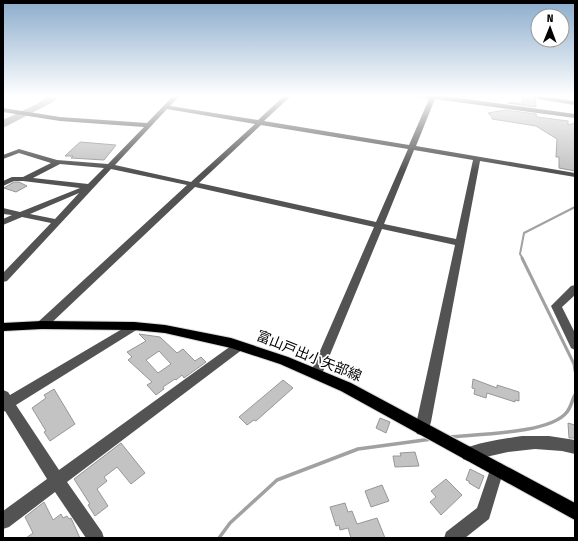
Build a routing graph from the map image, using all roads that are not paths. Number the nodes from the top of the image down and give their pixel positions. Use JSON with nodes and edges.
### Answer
{"nodes":[{"id":1,"x":78,"y":120,"type":"edge"},
{"id":2,"x":153,"y":120,"type":"edge"},
{"id":3,"x":248,"y":120,"type":"edge"},
{"id":4,"x":423,"y":120,"type":"edge"},
{"id":5,"x":259,"y":122,"type":"junction"},
{"id":6,"x":148,"y":125,"type":"junction"},
{"id":7,"x":411,"y":148,"type":"junction"},
{"id":8,"x":3,"y":157,"type":"edge"},
{"id":9,"x":477,"y":159,"type":"junction"},
{"id":10,"x":59,"y":162,"type":"junction"},
{"id":11,"x":109,"y":166,"type":"junction"},
{"id":12,"x":575,"y":175,"type":"edge"},
{"id":13,"x":24,"y":179,"type":"junction"},
{"id":14,"x":3,"y":184,"type":"edge"},
{"id":15,"x":193,"y":184,"type":"junction"},
{"id":16,"x":90,"y":187,"type":"junction"},
{"id":17,"x":3,"y":211,"type":"edge"},
{"id":18,"x":18,"y":215,"type":"junction"},
{"id":19,"x":3,"y":222,"type":"edge"},
{"id":20,"x":57,"y":222,"type":"junction"},
{"id":21,"x":378,"y":225,"type":"junction"},
{"id":22,"x":460,"y":243,"type":"junction"},
{"id":23,"x":3,"y":278,"type":"edge"},
{"id":24,"x":575,"y":289,"type":"edge"},
{"id":25,"x":42,"y":325,"type":"junction"},
{"id":26,"x":134,"y":326,"type":"junction"},
{"id":27,"x":3,"y":327,"type":"edge"},
{"id":28,"x":575,"y":345,"type":"edge"},
{"id":29,"x":239,"y":346,"type":"junction"},
{"id":30,"x":316,"y":374,"type":"junction"},
{"id":31,"x":5,"y":402,"type":"edge"},
{"id":32,"x":425,"y":430,"type":"junction"},
{"id":33,"x":575,"y":447,"type":"edge"},
{"id":34,"x":465,"y":452,"type":"junction"},
{"id":35,"x":497,"y":469,"type":"junction"},
{"id":36,"x":57,"y":481,"type":"junction"},
{"id":37,"x":575,"y":512,"type":"edge"},
{"id":38,"x":3,"y":521,"type":"edge"},
{"id":39,"x":96,"y":538,"type":"edge"},
{"id":40,"x":452,"y":538,"type":"edge"}],
"edges":[{"from":1,"to":6,"type":"street"},
{"from":2,"to":6,"type":"street"},
{"from":3,"to":5,"type":"street"},
{"from":4,"to":7,"type":"street"},
{"from":5,"to":7,"type":"street"},
{"from":5,"to":15,"type":"street"},
{"from":6,"to":11,"type":"street"},
{"from":7,"to":9,"type":"street"},
{"from":7,"to":21,"type":"street"},
{"from":8,"to":10,"type":"street"},
{"from":9,"to":12,"type":"street"},
{"from":9,"to":22,"type":"street"},
{"from":10,"to":11,"type":"street"},
{"from":10,"to":13,"type":"street"},
{"from":11,"to":15,"type":"street"},
{"from":11,"to":16,"type":"street"},
{"from":13,"to":14,"type":"street"},
{"from":13,"to":16,"type":"street"},
{"from":15,"to":21,"type":"street"},
{"from":15,"to":25,"type":"street"},
{"from":16,"to":18,"type":"street"},
{"from":16,"to":20,"type":"street"},
{"from":17,"to":18,"type":"street"},
{"from":18,"to":19,"type":"street"},
{"from":18,"to":20,"type":"street"},
{"from":20,"to":23,"type":"street"},
{"from":21,"to":22,"type":"street"},
{"from":21,"to":30,"type":"street"},
{"from":22,"to":32,"type":"street"},
{"from":24,"to":28,"type":"street"},
{"from":25,"to":26,"type":"main road","name":"富山戸出小矢部線"},
{"from":25,"to":27,"type":"main road","name":"富山戸出小矢部線"},
{"from":26,"to":29,"type":"main road","name":"富山戸出小矢部線"},
{"from":26,"to":31,"type":"street"},
{"from":29,"to":30,"type":"main road","name":"富山戸出小矢部線"},
{"from":29,"to":36,"type":"street"},
{"from":30,"to":32,"type":"main road","name":"富山戸出小矢部線"},
{"from":31,"to":36,"type":"street"},
{"from":32,"to":34,"type":"main road","name":"富山戸出小矢部線"},
{"from":33,"to":34,"type":"street"},
{"from":34,"to":35,"type":"main road","name":"富山戸出小矢部線"},
{"from":35,"to":37,"type":"main road","name":"富山戸出小矢部線"},
{"from":35,"to":40,"type":"street"},
{"from":36,"to":38,"type":"street"},
{"from":36,"to":39,"type":"street"}]}
